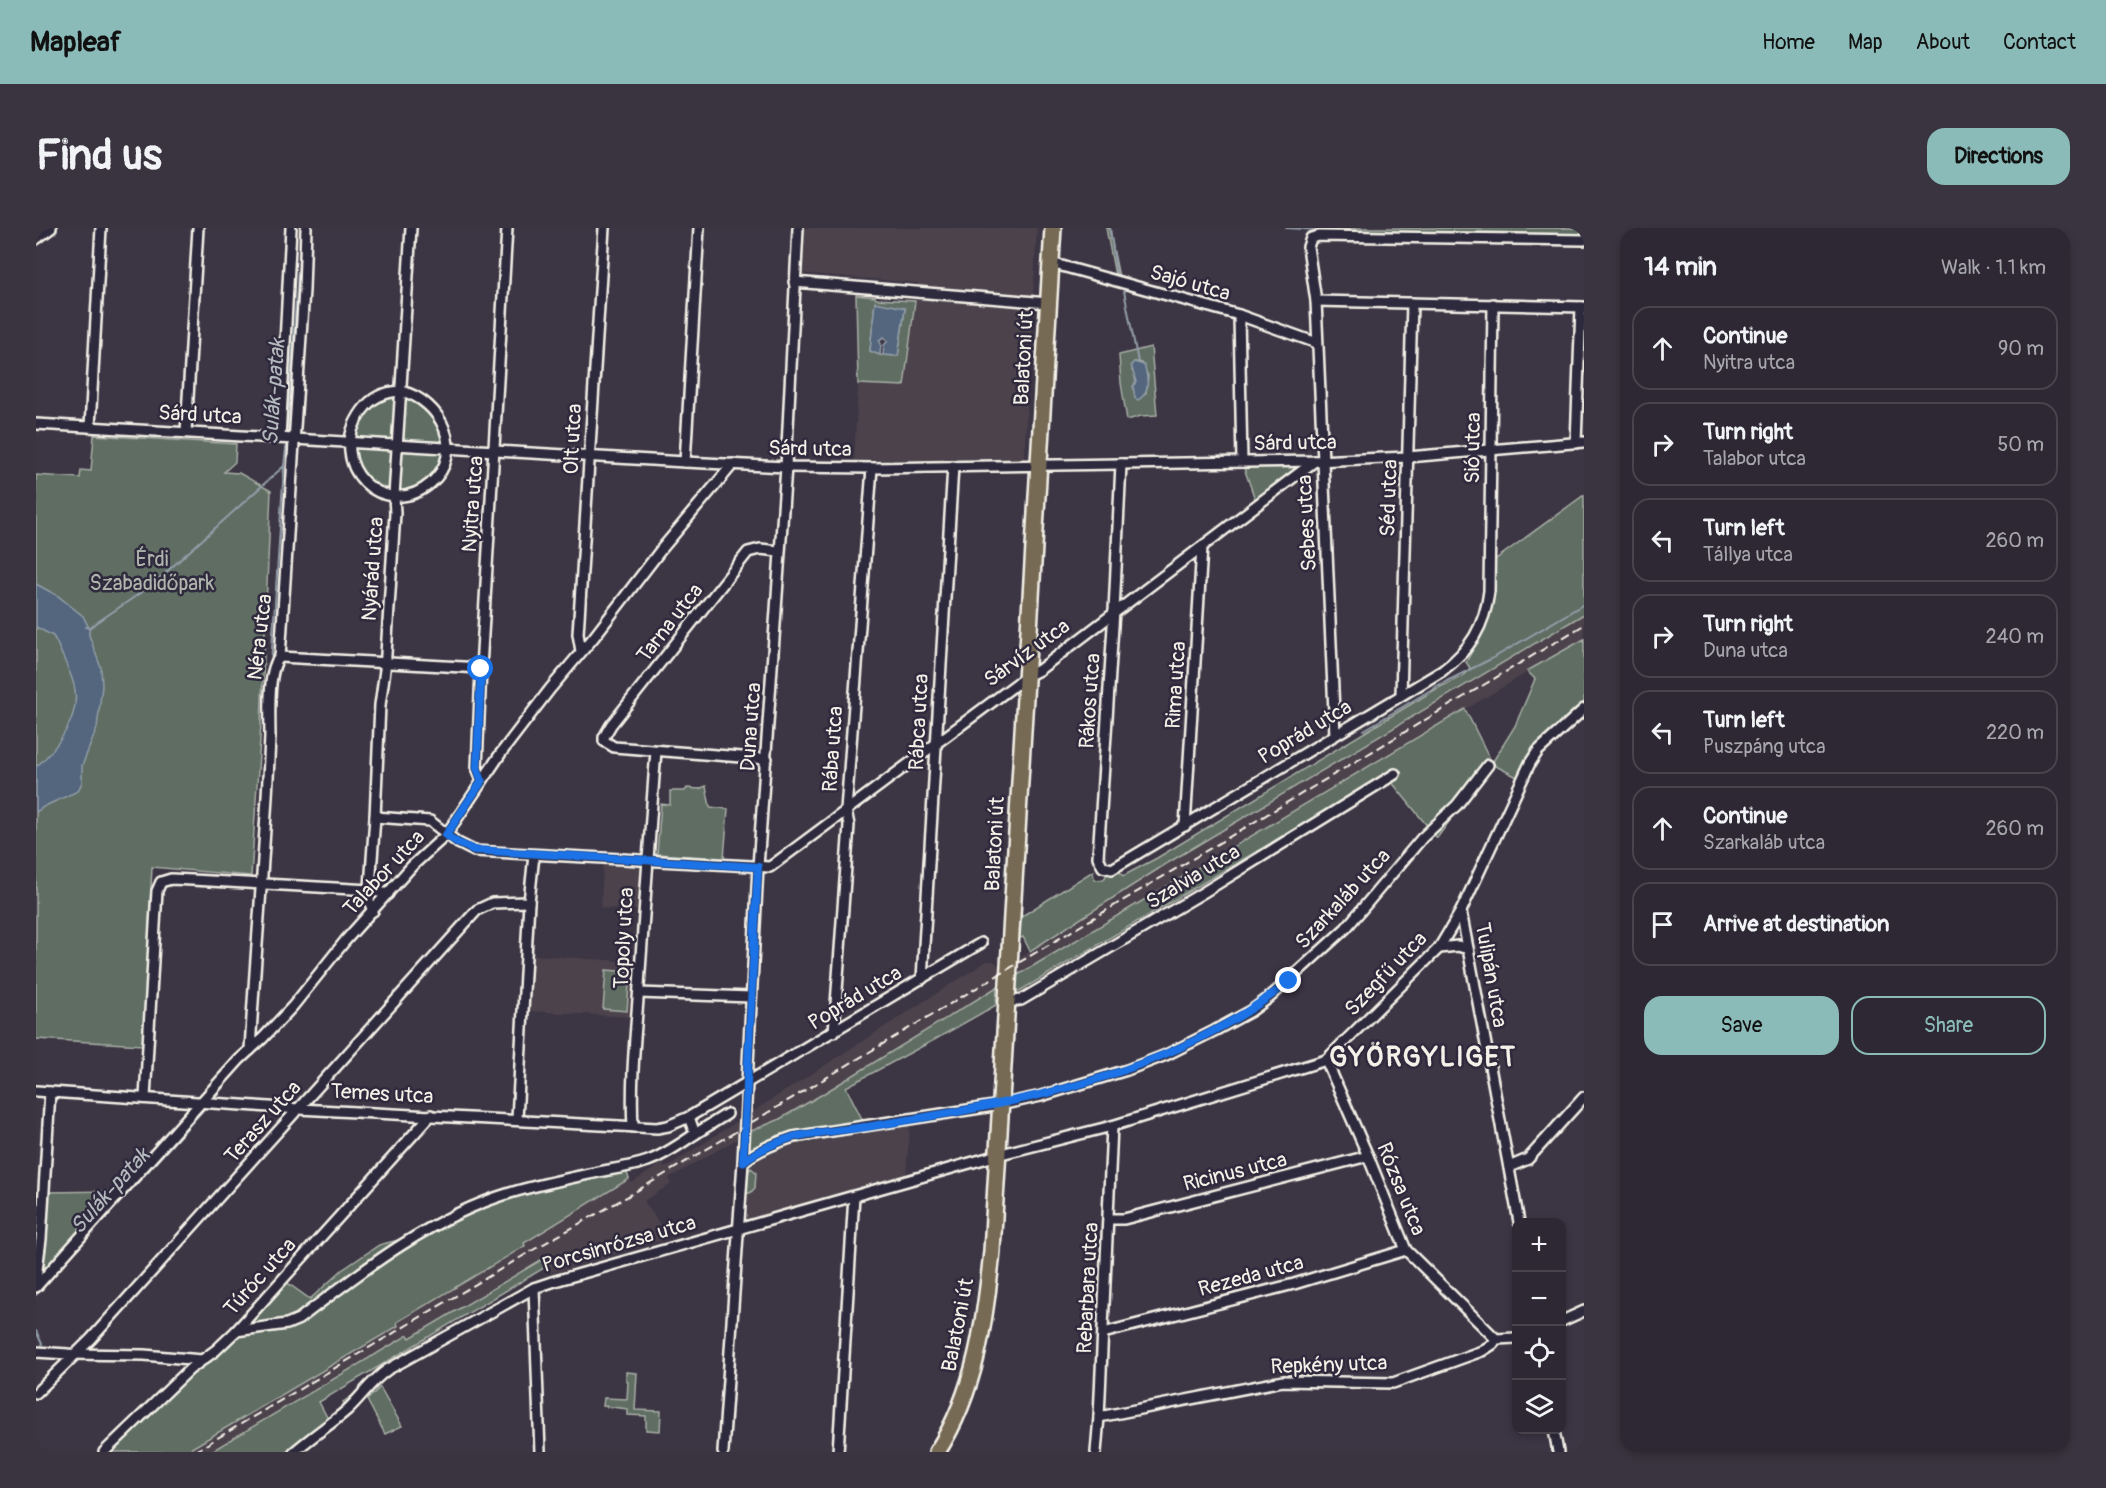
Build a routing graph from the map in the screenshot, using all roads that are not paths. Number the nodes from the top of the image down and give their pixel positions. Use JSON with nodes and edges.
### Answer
{"nodes":[{"id":1,"x":51,"y":228,"type":"edge"},
{"id":2,"x":101,"y":228,"type":"edge"},
{"id":3,"x":198,"y":228,"type":"edge"},
{"id":4,"x":291,"y":228,"type":"edge"},
{"id":5,"x":306,"y":228,"type":"edge"},
{"id":6,"x":411,"y":228,"type":"edge"},
{"id":7,"x":507,"y":228,"type":"edge"},
{"id":8,"x":604,"y":228,"type":"edge"},
{"id":9,"x":699,"y":228,"type":"edge"},
{"id":10,"x":798,"y":228,"type":"edge"},
{"id":11,"x":1053,"y":228,"type":"edge"},
{"id":12,"x":36,"y":239,"type":"edge"},
{"id":13,"x":1584,"y":240,"type":"edge"},
{"id":14,"x":1051,"y":263,"type":"junction"},
{"id":15,"x":794,"y":282,"type":"junction"},
{"id":16,"x":1316,"y":301,"type":"junction"},
{"id":17,"x":1048,"y":303,"type":"junction"},
{"id":18,"x":1412,"y":303,"type":"junction"},
{"id":19,"x":1493,"y":304,"type":"junction"},
{"id":20,"x":1582,"y":307,"type":"edge"},
{"id":21,"x":1239,"y":315,"type":"junction"},
{"id":22,"x":1317,"y":344,"type":"junction"},
{"id":23,"x":401,"y":391,"type":"junction"},
{"id":24,"x":36,"y":424,"type":"edge"},
{"id":25,"x":90,"y":427,"type":"junction"},
{"id":26,"x":186,"y":432,"type":"junction"},
{"id":27,"x":280,"y":438,"type":"junction"},
{"id":28,"x":295,"y":439,"type":"junction"},
{"id":29,"x":348,"y":442,"type":"junction"},
{"id":30,"x":1580,"y":443,"type":"edge"},
{"id":31,"x":398,"y":445,"type":"junction"},
{"id":32,"x":448,"y":448,"type":"junction"},
{"id":33,"x":1492,"y":449,"type":"junction"},
{"id":34,"x":494,"y":450,"type":"junction"},
{"id":35,"x":590,"y":456,"type":"junction"},
{"id":36,"x":1408,"y":457,"type":"junction"},
{"id":37,"x":1319,"y":461,"type":"junction"},
{"id":38,"x":685,"y":462,"type":"junction"},
{"id":39,"x":1242,"y":462,"type":"junction"},
{"id":40,"x":733,"y":464,"type":"junction"},
{"id":41,"x":1121,"y":464,"type":"junction"},
{"id":42,"x":1038,"y":465,"type":"junction"},
{"id":43,"x":953,"y":466,"type":"junction"},
{"id":44,"x":786,"y":467,"type":"junction"},
{"id":45,"x":872,"y":468,"type":"junction"},
{"id":46,"x":394,"y":496,"type":"junction"},
{"id":47,"x":1202,"y":547,"type":"junction"},
{"id":48,"x":779,"y":551,"type":"junction"},
{"id":49,"x":1489,"y":591,"type":"joint"},
{"id":50,"x":1114,"y":611,"type":"junction"},
{"id":51,"x":581,"y":651,"type":"junction"},
{"id":52,"x":280,"y":657,"type":"junction"},
{"id":53,"x":385,"y":663,"type":"junction"},
{"id":54,"x":481,"y":669,"type":"junction"},
{"id":55,"x":1027,"y":676,"type":"junction"},
{"id":56,"x":1401,"y":695,"type":"junction"},
{"id":57,"x":1584,"y":709,"type":"edge"},
{"id":58,"x":1335,"y":735,"type":"junction"},
{"id":59,"x":936,"y":742,"type":"junction"},
{"id":60,"x":656,"y":751,"type":"junction"},
{"id":61,"x":767,"y":759,"type":"junction"},
{"id":62,"x":1488,"y":765,"type":"dead end"},
{"id":63,"x":1395,"y":774,"type":"dead end"},
{"id":64,"x":482,"y":781,"type":"junction"},
{"id":65,"x":846,"y":810,"type":"junction"},
{"id":66,"x":375,"y":817,"type":"junction"},
{"id":67,"x":1185,"y":826,"type":"junction"},
{"id":68,"x":446,"y":835,"type":"junction"},
{"id":69,"x":534,"y":855,"type":"junction"},
{"id":70,"x":647,"y":860,"type":"junction"},
{"id":71,"x":758,"y":867,"type":"junction"},
{"id":72,"x":1103,"y":867,"type":"joint"},
{"id":73,"x":260,"y":884,"type":"junction"},
{"id":74,"x":370,"y":890,"type":"junction"},
{"id":75,"x":388,"y":894,"type":"junction"},
{"id":76,"x":529,"y":902,"type":"junction"},
{"id":77,"x":373,"y":911,"type":"junction"},
{"id":78,"x":1461,"y":911,"type":"junction"},
{"id":79,"x":981,"y":944,"type":"dead end"},
{"id":80,"x":1439,"y":948,"type":"junction"},
{"id":81,"x":1468,"y":949,"type":"junction"},
{"id":82,"x":922,"y":979,"type":"junction"},
{"id":83,"x":639,"y":993,"type":"junction"},
{"id":84,"x":751,"y":997,"type":"junction"},
{"id":85,"x":1007,"y":1002,"type":"junction"},
{"id":86,"x":834,"y":1032,"type":"junction"},
{"id":87,"x":250,"y":1050,"type":"junction"},
{"id":88,"x":1326,"y":1060,"type":"junction"},
{"id":89,"x":747,"y":1083,"type":"junction"},
{"id":90,"x":36,"y":1091,"type":"edge"},
{"id":91,"x":50,"y":1092,"type":"junction"},
{"id":92,"x":1584,"y":1097,"type":"edge"},
{"id":93,"x":145,"y":1098,"type":"junction"},
{"id":94,"x":204,"y":1102,"type":"junction"},
{"id":95,"x":1000,"y":1105,"type":"junction"},
{"id":96,"x":299,"y":1109,"type":"junction"},
{"id":97,"x":726,"y":1114,"type":"dead end"},
{"id":98,"x":431,"y":1115,"type":"junction"},
{"id":99,"x":689,"y":1117,"type":"junction"},
{"id":100,"x":517,"y":1119,"type":"junction"},
{"id":101,"x":633,"y":1126,"type":"junction"},
{"id":102,"x":1112,"y":1126,"type":"junction"},
{"id":103,"x":695,"y":1134,"type":"junction"},
{"id":104,"x":996,"y":1155,"type":"junction"},
{"id":105,"x":1368,"y":1156,"type":"junction"},
{"id":106,"x":743,"y":1162,"type":"junction"},
{"id":107,"x":1509,"y":1167,"type":"junction"},
{"id":108,"x":854,"y":1196,"type":"junction"},
{"id":109,"x":1518,"y":1218,"type":"edge"},
{"id":110,"x":1109,"y":1219,"type":"junction"},
{"id":111,"x":737,"y":1228,"type":"junction"},
{"id":112,"x":1406,"y":1250,"type":"junction"},
{"id":113,"x":36,"y":1278,"type":"edge"},
{"id":114,"x":36,"y":1287,"type":"edge"},
{"id":115,"x":534,"y":1288,"type":"junction"},
{"id":116,"x":1584,"y":1311,"type":"edge"},
{"id":117,"x":1566,"y":1319,"type":"edge"},
{"id":118,"x":236,"y":1331,"type":"junction"},
{"id":119,"x":1103,"y":1334,"type":"junction"},
{"id":120,"x":1512,"y":1338,"type":"edge"},
{"id":121,"x":91,"y":1339,"type":"junction"},
{"id":122,"x":1496,"y":1339,"type":"junction"},
{"id":123,"x":36,"y":1352,"type":"edge"},
{"id":124,"x":102,"y":1353,"type":"junction"},
{"id":125,"x":75,"y":1354,"type":"junction"},
{"id":126,"x":202,"y":1360,"type":"junction"},
{"id":127,"x":36,"y":1393,"type":"edge"},
{"id":128,"x":1099,"y":1417,"type":"junction"},
{"id":129,"x":1555,"y":1434,"type":"edge"},
{"id":130,"x":104,"y":1452,"type":"edge"},
{"id":131,"x":294,"y":1452,"type":"edge"},
{"id":132,"x":540,"y":1452,"type":"edge"},
{"id":133,"x":723,"y":1452,"type":"edge"},
{"id":134,"x":838,"y":1452,"type":"edge"},
{"id":135,"x":937,"y":1452,"type":"edge"},
{"id":136,"x":1096,"y":1452,"type":"edge"},
{"id":137,"x":1558,"y":1452,"type":"edge"}],
"edges":[{"from":1,"to":12,"type":"street"},
{"from":2,"to":25,"type":"street"},
{"from":3,"to":26,"type":"street"},
{"from":4,"to":27,"type":"street"},
{"from":5,"to":28,"type":"street","name":"Néra utca"},
{"from":6,"to":23,"type":"street","name":"Nyárád utca"},
{"from":7,"to":34,"type":"street","name":"Nyitra utca"},
{"from":8,"to":35,"type":"street","name":"Olt utca"},
{"from":9,"to":38,"type":"street"},
{"from":10,"to":15,"type":"street","name":"Duna utca"},
{"from":11,"to":14,"type":"main road","name":"Balatoni út"},
{"from":13,"to":16,"type":"street","name":"Sebes utca"},
{"from":14,"to":17,"type":"main road","name":"Balatoni út"},
{"from":14,"to":21,"type":"street","name":"Sajó utca"},
{"from":15,"to":17,"type":"street"},
{"from":15,"to":44,"type":"street","name":"Duna utca"},
{"from":16,"to":18,"type":"street"},
{"from":16,"to":22,"type":"street","name":"Sebes utca"},
{"from":17,"to":42,"type":"main road","name":"Balatoni út"},
{"from":18,"to":19,"type":"street"},
{"from":18,"to":36,"type":"street","name":"Séd utca"},
{"from":19,"to":20,"type":"street"},
{"from":19,"to":33,"type":"street","name":"Sió utca"},
{"from":20,"to":30,"type":"street"},
{"from":21,"to":22,"type":"street","name":"Sajó utca"},
{"from":21,"to":39,"type":"street"},
{"from":22,"to":37,"type":"street","name":"Sebes utca"},
{"from":23,"to":29,"type":"street"},
{"from":23,"to":31,"type":"street","name":"Nyárád utca"},
{"from":23,"to":32,"type":"street"},
{"from":24,"to":25,"type":"street","name":"Sárd utca"},
{"from":25,"to":26,"type":"street","name":"Sárd utca"},
{"from":26,"to":27,"type":"street","name":"Sárd utca"},
{"from":27,"to":28,"type":"street","name":"Sárd utca"},
{"from":28,"to":29,"type":"street","name":"Sárd utca"},
{"from":28,"to":52,"type":"street","name":"Néra utca"},
{"from":29,"to":31,"type":"street","name":"Sárd utca"},
{"from":29,"to":46,"type":"street"},
{"from":30,"to":33,"type":"street","name":"Sárd utca"},
{"from":31,"to":32,"type":"street","name":"Sárd utca"},
{"from":31,"to":46,"type":"street","name":"Nyárád utca"},
{"from":32,"to":34,"type":"street","name":"Sárd utca"},
{"from":32,"to":46,"type":"street"},
{"from":33,"to":36,"type":"street","name":"Sárd utca"},
{"from":33,"to":49,"type":"street","name":"Sió utca"},
{"from":34,"to":35,"type":"street","name":"Sárd utca"},
{"from":34,"to":54,"type":"street","name":"Nyitra utca"},
{"from":35,"to":38,"type":"street","name":"Sárd utca"},
{"from":35,"to":51,"type":"street","name":"Olt utca"},
{"from":36,"to":37,"type":"street","name":"Sárd utca"},
{"from":36,"to":56,"type":"street","name":"Séd utca"},
{"from":37,"to":39,"type":"street","name":"Sárd utca"},
{"from":37,"to":47,"type":"street","name":"Sárvíz utca"},
{"from":37,"to":58,"type":"street","name":"Sebes utca"},
{"from":38,"to":40,"type":"street","name":"Sárd utca"},
{"from":39,"to":41,"type":"street","name":"Sárd utca"},
{"from":40,"to":44,"type":"street","name":"Sárd utca"},
{"from":40,"to":51,"type":"street","name":"Talabor utca"},
{"from":41,"to":42,"type":"street","name":"Sárd utca"},
{"from":41,"to":50,"type":"street","name":"Rákos utca"},
{"from":42,"to":43,"type":"street","name":"Sárd utca"},
{"from":42,"to":55,"type":"main road","name":"Balatoni út"},
{"from":43,"to":45,"type":"street","name":"Sárd utca"},
{"from":43,"to":59,"type":"street","name":"Rábca utca"},
{"from":44,"to":45,"type":"street","name":"Sárd utca"},
{"from":44,"to":48,"type":"street","name":"Duna utca"},
{"from":45,"to":65,"type":"street","name":"Rába utca"},
{"from":46,"to":53,"type":"street","name":"Nyárád utca"},
{"from":47,"to":50,"type":"street","name":"Sárvíz utca"},
{"from":47,"to":67,"type":"street","name":"Rima utca"},
{"from":48,"to":60,"type":"street","name":"Tarna utca"},
{"from":48,"to":61,"type":"street","name":"Duna utca"},
{"from":49,"to":56,"type":"street","name":"Poprád utca"},
{"from":50,"to":55,"type":"street","name":"Sárvíz utca"},
{"from":50,"to":72,"type":"street","name":"Rákos utca"},
{"from":51,"to":64,"type":"street","name":"Talabor utca"},
{"from":52,"to":53,"type":"street"},
{"from":52,"to":73,"type":"street","name":"Néra utca"},
{"from":53,"to":54,"type":"street"},
{"from":53,"to":66,"type":"street","name":"Nyárád utca"},
{"from":54,"to":64,"type":"street","name":"Nyitra utca"},
{"from":55,"to":59,"type":"street","name":"Sárvíz utca"},
{"from":55,"to":85,"type":"main road","name":"Balatoni út"},
{"from":56,"to":58,"type":"street","name":"Poprád utca"},
{"from":57,"to":78,"type":"street","name":"Szegfű utca"},
{"from":58,"to":67,"type":"street","name":"Poprád utca"},
{"from":59,"to":65,"type":"street","name":"Sárvíz utca"},
{"from":59,"to":82,"type":"street","name":"Rábca utca"},
{"from":60,"to":61,"type":"street"},
{"from":60,"to":70,"type":"street","name":"Topoly utca"},
{"from":61,"to":71,"type":"street","name":"Duna utca"},
{"from":62,"to":95,"type":"street","name":"Szarkaláb utca"},
{"from":63,"to":85,"type":"street","name":"Szalvia utca"},
{"from":64,"to":68,"type":"street","name":"Talabor utca"},
{"from":65,"to":71,"type":"street","name":"Sárvíz utca"},
{"from":65,"to":86,"type":"street","name":"Rába utca"},
{"from":66,"to":68,"type":"street"},
{"from":66,"to":74,"type":"street","name":"Nyárád utca"},
{"from":67,"to":72,"type":"street","name":"Poprád utca"},
{"from":68,"to":69,"type":"street"},
{"from":68,"to":75,"type":"street","name":"Talabor utca"},
{"from":69,"to":70,"type":"street"},
{"from":69,"to":76,"type":"street"},
{"from":70,"to":71,"type":"street"},
{"from":70,"to":83,"type":"street","name":"Topoly utca"},
{"from":71,"to":84,"type":"street","name":"Duna utca"},
{"from":73,"to":74,"type":"street"},
{"from":73,"to":87,"type":"street","name":"Néra utca"},
{"from":73,"to":93,"type":"street"},
{"from":74,"to":75,"type":"street"},
{"from":74,"to":77,"type":"street","name":"Nyárád utca"},
{"from":75,"to":77,"type":"street","name":"Talabor utca"},
{"from":76,"to":96,"type":"street","name":"Terasz utca"},
{"from":76,"to":100,"type":"street"},
{"from":77,"to":87,"type":"street","name":"Talabor utca"},
{"from":78,"to":80,"type":"street","name":"Szegfű utca"},
{"from":78,"to":81,"type":"street","name":"Tulipán utca"},
{"from":79,"to":82,"type":"street","name":"Poprád utca"},
{"from":80,"to":81,"type":"street"},
{"from":80,"to":88,"type":"street","name":"Szegfű utca"},
{"from":81,"to":107,"type":"street","name":"Tulipán utca"},
{"from":82,"to":86,"type":"street","name":"Poprád utca"},
{"from":83,"to":84,"type":"street"},
{"from":83,"to":101,"type":"street","name":"Topoly utca"},
{"from":84,"to":89,"type":"street","name":"Duna utca"},
{"from":85,"to":95,"type":"main road","name":"Balatoni út"},
{"from":86,"to":89,"type":"street","name":"Poprád utca"},
{"from":87,"to":94,"type":"street","name":"Talabor utca"},
{"from":88,"to":102,"type":"street","name":"Szegfű utca"},
{"from":88,"to":105,"type":"street","name":"Rózsa utca"},
{"from":89,"to":99,"type":"street","name":"Temes utca"},
{"from":89,"to":106,"type":"street","name":"Duna utca"},
{"from":90,"to":91,"type":"street","name":"Temes utca"},
{"from":91,"to":93,"type":"street","name":"Temes utca"},
{"from":91,"to":113,"type":"street"},
{"from":92,"to":107,"type":"street"},
{"from":93,"to":94,"type":"street","name":"Temes utca"},
{"from":94,"to":96,"type":"street","name":"Temes utca"},
{"from":94,"to":114,"type":"street","name":"Talabor utca"},
{"from":95,"to":104,"type":"main road","name":"Balatoni út"},
{"from":95,"to":106,"type":"street","name":"Szarkaláb utca"},
{"from":96,"to":98,"type":"street","name":"Temes utca"},
{"from":96,"to":121,"type":"street","name":"Terasz utca"},
{"from":97,"to":103,"type":"street"},
{"from":98,"to":100,"type":"street","name":"Temes utca"},
{"from":98,"to":118,"type":"street","name":"Túróc utca"},
{"from":99,"to":101,"type":"street","name":"Temes utca"},
{"from":99,"to":103,"type":"street"},
{"from":100,"to":101,"type":"street","name":"Temes utca"},
{"from":102,"to":104,"type":"street","name":"Szegfű utca"},
{"from":102,"to":110,"type":"street","name":"Rebarbara utca"},
{"from":103,"to":118,"type":"street"},
{"from":104,"to":108,"type":"street","name":"Porcsinrózsa utca"},
{"from":104,"to":135,"type":"main road","name":"Balatoni út"},
{"from":105,"to":110,"type":"street","name":"Ricinus utca"},
{"from":105,"to":112,"type":"street","name":"Rózsa utca"},
{"from":106,"to":111,"type":"street","name":"Duna utca"},
{"from":107,"to":109,"type":"street","name":"Tulipán utca"},
{"from":108,"to":111,"type":"street","name":"Porcsinrózsa utca"},
{"from":108,"to":134,"type":"street"},
{"from":110,"to":119,"type":"street","name":"Rebarbara utca"},
{"from":111,"to":115,"type":"street","name":"Porcsinrózsa utca"},
{"from":111,"to":133,"type":"street","name":"Duna utca"},
{"from":112,"to":119,"type":"street","name":"Rezeda utca"},
{"from":112,"to":122,"type":"street","name":"Rózsa utca"},
{"from":115,"to":131,"type":"street","name":"Porcsinrózsa utca"},
{"from":115,"to":132,"type":"street"},
{"from":116,"to":117,"type":"street"},
{"from":118,"to":126,"type":"street","name":"Túróc utca"},
{"from":119,"to":128,"type":"street","name":"Rebarbara utca"},
{"from":120,"to":122,"type":"street","name":"Repkény utca"},
{"from":121,"to":124,"type":"street"},
{"from":121,"to":125,"type":"street","name":"Terasz utca"},
{"from":122,"to":128,"type":"street","name":"Repkény utca"},
{"from":123,"to":125,"type":"street"},
{"from":124,"to":125,"type":"street"},
{"from":124,"to":126,"type":"street"},
{"from":125,"to":127,"type":"street","name":"Terasz utca"},
{"from":126,"to":130,"type":"street","name":"Túróc utca"},
{"from":128,"to":136,"type":"street","name":"Rebarbara utca"},
{"from":129,"to":137,"type":"street"}]}
